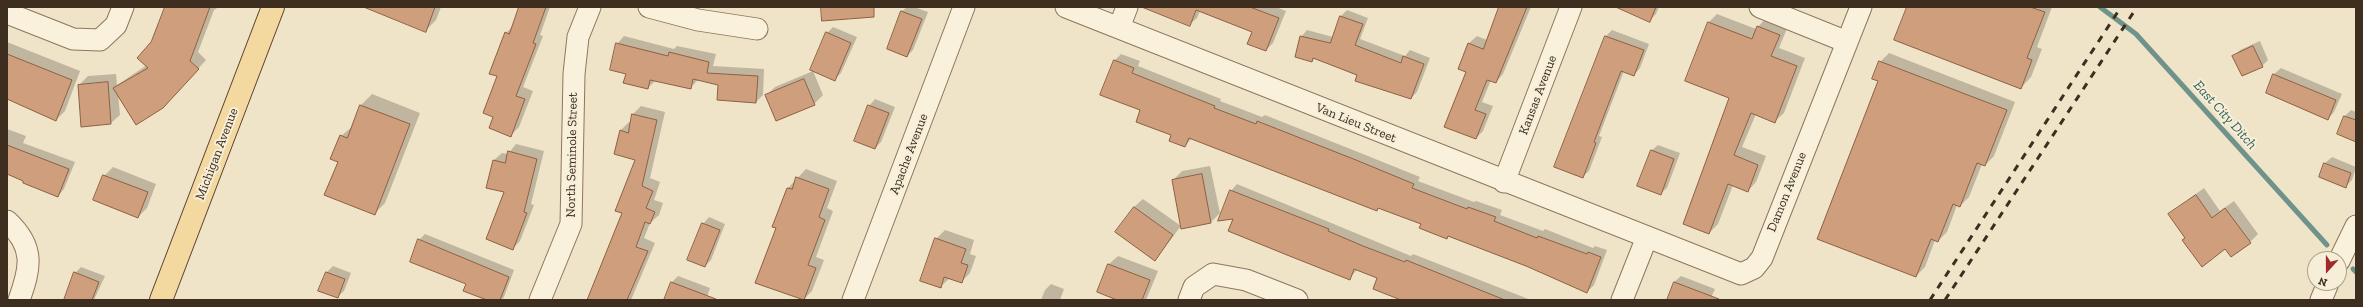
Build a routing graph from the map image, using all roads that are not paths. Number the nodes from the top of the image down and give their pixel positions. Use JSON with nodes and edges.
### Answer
{"nodes":[{"id":1,"x":123,"y":7,"type":"edge"},
{"id":2,"x":273,"y":7,"type":"edge"},
{"id":3,"x":590,"y":7,"type":"edge"},
{"id":4,"x":649,"y":7,"type":"edge"},
{"id":5,"x":964,"y":7,"type":"edge"},
{"id":6,"x":1066,"y":7,"type":"edge"},
{"id":7,"x":1127,"y":7,"type":"edge"},
{"id":8,"x":1571,"y":7,"type":"edge"},
{"id":9,"x":1760,"y":7,"type":"edge"},
{"id":10,"x":1861,"y":7,"type":"edge"},
{"id":11,"x":7,"y":13,"type":"edge"},
{"id":12,"x":1119,"y":28,"type":"junction"},
{"id":13,"x":757,"y":29,"type":"dead end"},
{"id":14,"x":1847,"y":42,"type":"junction"},
{"id":15,"x":1504,"y":182,"type":"junction"},
{"id":16,"x":2356,"y":226,"type":"edge"},
{"id":17,"x":13,"y":227,"type":"edge"},
{"id":18,"x":1648,"y":237,"type":"junction"},
{"id":19,"x":2344,"y":251,"type":"edge"},
{"id":20,"x":19,"y":300,"type":"edge"},
{"id":21,"x":161,"y":300,"type":"edge"},
{"id":22,"x":540,"y":300,"type":"edge"},
{"id":23,"x":853,"y":300,"type":"edge"},
{"id":24,"x":1189,"y":300,"type":"edge"},
{"id":25,"x":1297,"y":300,"type":"edge"},
{"id":26,"x":1622,"y":300,"type":"edge"}],
"edges":[{"from":1,"to":11,"type":"street"},
{"from":2,"to":21,"type":"main road","name":"Michigan Avenue"},
{"from":3,"to":22,"type":"street","name":"North Seminole Street"},
{"from":4,"to":13,"type":"street"},
{"from":5,"to":23,"type":"street","name":"Apache Avenue"},
{"from":6,"to":12,"type":"street","name":"Van Lieu Street"},
{"from":7,"to":12,"type":"street"},
{"from":8,"to":15,"type":"street","name":"Kansas Avenue"},
{"from":9,"to":14,"type":"street"},
{"from":10,"to":14,"type":"street","name":"Damon Avenue"},
{"from":12,"to":15,"type":"street","name":"Van Lieu Street"},
{"from":14,"to":18,"type":"street","name":"Damon Avenue"},
{"from":15,"to":18,"type":"street","name":"Van Lieu Street"},
{"from":16,"to":19,"type":"street"},
{"from":17,"to":20,"type":"street"},
{"from":18,"to":26,"type":"street"},
{"from":24,"to":25,"type":"street"}]}
